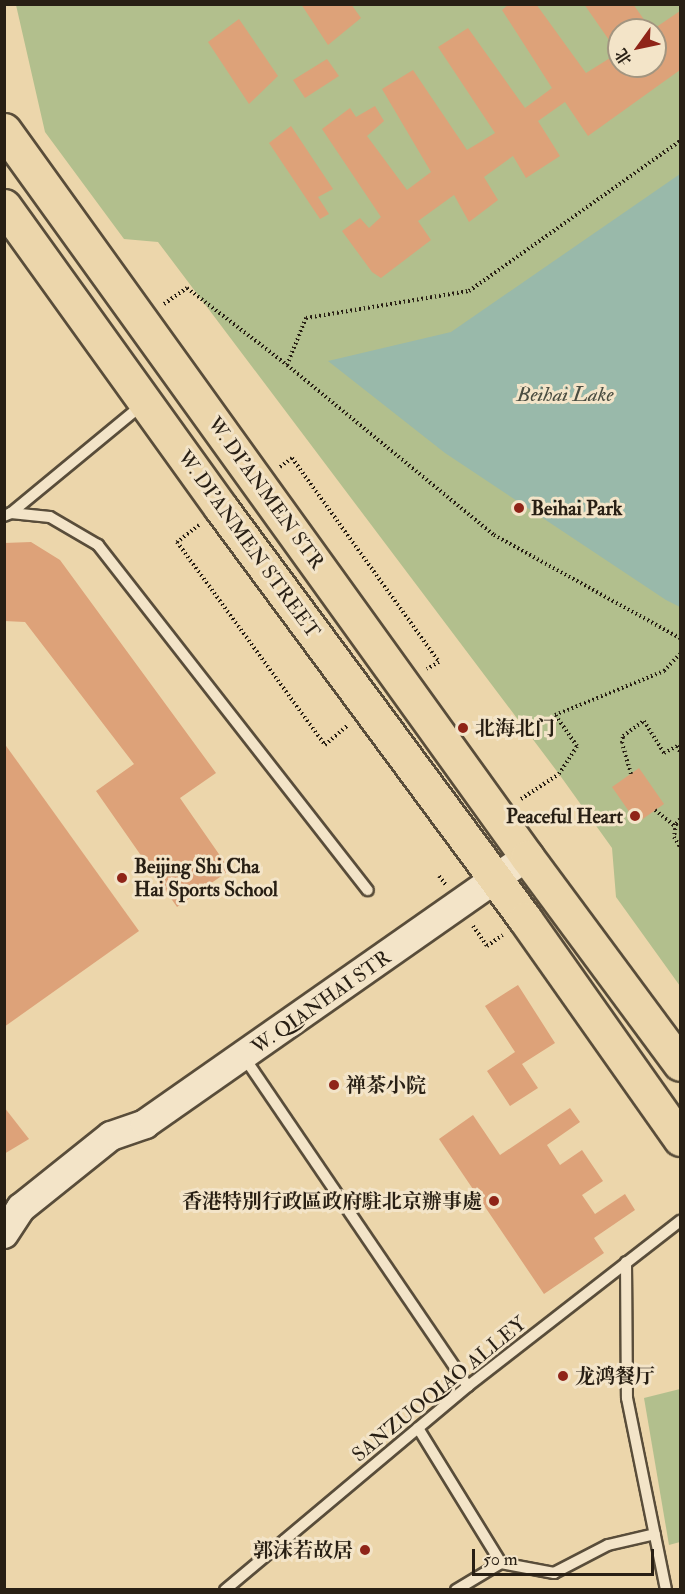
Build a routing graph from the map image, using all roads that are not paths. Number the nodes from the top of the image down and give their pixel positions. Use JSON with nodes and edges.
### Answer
{"nodes":[{"id":1,"x":4,"y":130,"type":"edge"},
{"id":2,"x":4,"y":206,"type":"edge"},
{"id":3,"x":146,"y":402,"type":"junction"},
{"id":4,"x":8,"y":514,"type":"edge"},
{"id":5,"x":527,"y":857,"type":"junction"},
{"id":6,"x":496,"y":880,"type":"junction"},
{"id":7,"x":368,"y":890,"type":"dead end"},
{"id":8,"x":243,"y":1056,"type":"junction"},
{"id":9,"x":681,"y":1064,"type":"edge"},
{"id":10,"x":681,"y":1139,"type":"edge"},
{"id":11,"x":681,"y":1221,"type":"edge"},
{"id":12,"x":4,"y":1236,"type":"edge"},
{"id":13,"x":626,"y":1262,"type":"junction"},
{"id":14,"x":468,"y":1386,"type":"junction"},
{"id":15,"x":418,"y":1428,"type":"junction"},
{"id":16,"x":655,"y":1534,"type":"junction"},
{"id":17,"x":501,"y":1563,"type":"junction"},
{"id":18,"x":225,"y":1590,"type":"edge"},
{"id":19,"x":456,"y":1590,"type":"edge"},
{"id":20,"x":666,"y":1590,"type":"edge"}],
"edges":[{"from":1,"to":5,"type":"main road","name":"W. DI'ANMEN STR"},
{"from":2,"to":3,"type":"main road","name":"W. DI'ANMEN STREET"},
{"from":3,"to":4,"type":"lane"},
{"from":3,"to":6,"type":"main road","name":"W. DI'ANMEN STREET"},
{"from":4,"to":7,"type":"lane"},
{"from":5,"to":6,"type":"street","name":"W. QIANHAI STR"},
{"from":5,"to":9,"type":"main road","name":"W. DI'ANMEN STR"},
{"from":6,"to":8,"type":"street","name":"W. QIANHAI STR"},
{"from":6,"to":10,"type":"main road","name":"W. DI'ANMEN STREET"},
{"from":8,"to":12,"type":"street","name":"W. QIANHAI STR"},
{"from":8,"to":14,"type":"lane"},
{"from":11,"to":13,"type":"lane","name":"SANZUOQIAO ALLEY"},
{"from":13,"to":14,"type":"lane","name":"SANZUOQIAO ALLEY"},
{"from":13,"to":16,"type":"lane"},
{"from":14,"to":15,"type":"lane","name":"SANZUOQIAO ALLEY"},
{"from":15,"to":17,"type":"lane"},
{"from":15,"to":18,"type":"lane","name":"SANZUOQIAO ALLEY"},
{"from":16,"to":17,"type":"lane"},
{"from":16,"to":20,"type":"lane"},
{"from":17,"to":19,"type":"lane"}]}
